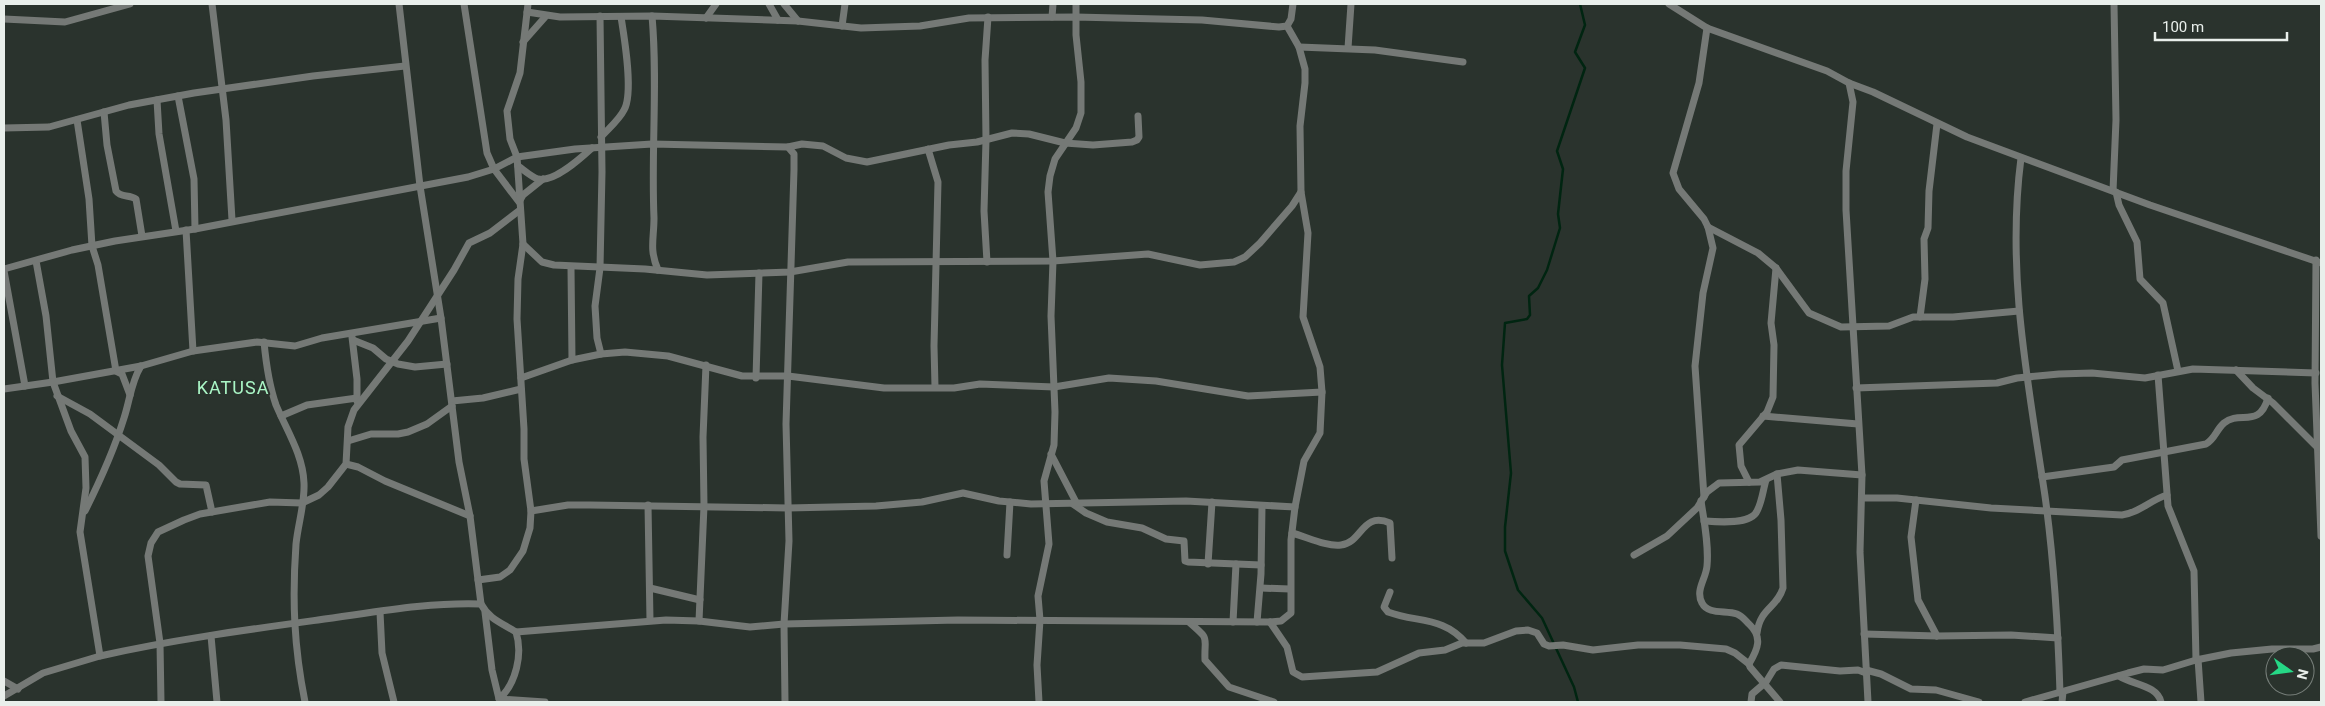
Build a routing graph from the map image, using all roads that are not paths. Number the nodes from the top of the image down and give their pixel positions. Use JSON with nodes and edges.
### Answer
{"nodes":[{"id":1,"x":130,"y":4,"type":"edge"},
{"id":2,"x":212,"y":4,"type":"edge"},
{"id":3,"x":399,"y":4,"type":"edge"},
{"id":4,"x":464,"y":4,"type":"edge"},
{"id":5,"x":716,"y":4,"type":"edge"},
{"id":6,"x":769,"y":4,"type":"edge"},
{"id":7,"x":784,"y":4,"type":"edge"},
{"id":8,"x":844,"y":4,"type":"edge"},
{"id":9,"x":1052,"y":4,"type":"edge"},
{"id":10,"x":1076,"y":4,"type":"edge"},
{"id":11,"x":1293,"y":4,"type":"edge"},
{"id":12,"x":1351,"y":4,"type":"edge"},
{"id":13,"x":1669,"y":4,"type":"edge"},
{"id":14,"x":2114,"y":4,"type":"edge"},
{"id":15,"x":527,"y":8,"type":"edge"},
{"id":16,"x":546,"y":16,"type":"junction"},
{"id":17,"x":600,"y":16,"type":"junction"},
{"id":18,"x":621,"y":16,"type":"junction"},
{"id":19,"x":652,"y":16,"type":"junction"},
{"id":20,"x":1075,"y":16,"type":"junction"},
{"id":21,"x":988,"y":17,"type":"junction"},
{"id":22,"x":1052,"y":17,"type":"junction"},
{"id":23,"x":706,"y":18,"type":"junction"},
{"id":24,"x":4,"y":19,"type":"edge"},
{"id":25,"x":778,"y":20,"type":"junction"},
{"id":26,"x":798,"y":21,"type":"junction"},
{"id":27,"x":842,"y":26,"type":"junction"},
{"id":28,"x":1287,"y":26,"type":"junction"},
{"id":29,"x":1707,"y":28,"type":"junction"},
{"id":30,"x":523,"y":42,"type":"junction"},
{"id":31,"x":1299,"y":47,"type":"junction"},
{"id":32,"x":1348,"y":48,"type":"junction"},
{"id":33,"x":1463,"y":62,"type":"dead end"},
{"id":34,"x":405,"y":66,"type":"junction"},
{"id":35,"x":1849,"y":83,"type":"junction"},
{"id":36,"x":1866,"y":89,"type":"junction"},
{"id":37,"x":223,"y":90,"type":"junction"},
{"id":38,"x":178,"y":96,"type":"junction"},
{"id":39,"x":157,"y":100,"type":"junction"},
{"id":40,"x":1853,"y":102,"type":"junction"},
{"id":41,"x":104,"y":112,"type":"junction"},
{"id":42,"x":1138,"y":116,"type":"dead end"},
{"id":43,"x":77,"y":120,"type":"junction"},
{"id":44,"x":1937,"y":124,"type":"junction"},
{"id":45,"x":4,"y":128,"type":"edge"},
{"id":46,"x":602,"y":137,"type":"junction"},
{"id":47,"x":986,"y":140,"type":"junction"},
{"id":48,"x":1065,"y":143,"type":"junction"},
{"id":49,"x":652,"y":144,"type":"junction"},
{"id":50,"x":602,"y":147,"type":"junction"},
{"id":51,"x":788,"y":147,"type":"junction"},
{"id":52,"x":593,"y":148,"type":"junction"},
{"id":53,"x":928,"y":149,"type":"junction"},
{"id":54,"x":517,"y":157,"type":"junction"},
{"id":55,"x":2021,"y":158,"type":"junction"},
{"id":56,"x":518,"y":166,"type":"junction"},
{"id":57,"x":494,"y":169,"type":"junction"},
{"id":58,"x":543,"y":179,"type":"junction"},
{"id":59,"x":420,"y":186,"type":"junction"},
{"id":60,"x":2114,"y":191,"type":"junction"},
{"id":61,"x":1300,"y":192,"type":"junction"},
{"id":62,"x":519,"y":206,"type":"junction"},
{"id":63,"x":232,"y":220,"type":"junction"},
{"id":64,"x":1708,"y":227,"type":"junction"},
{"id":65,"x":195,"y":229,"type":"junction"},
{"id":66,"x":186,"y":230,"type":"junction"},
{"id":67,"x":176,"y":231,"type":"junction"},
{"id":68,"x":142,"y":236,"type":"junction"},
{"id":69,"x":523,"y":244,"type":"junction"},
{"id":70,"x":92,"y":246,"type":"junction"},
{"id":71,"x":36,"y":261,"type":"junction"},
{"id":72,"x":937,"y":261,"type":"junction"},
{"id":73,"x":1053,"y":261,"type":"junction"},
{"id":74,"x":2319,"y":261,"type":"edge"},
{"id":75,"x":986,"y":262,"type":"junction"},
{"id":76,"x":571,"y":268,"type":"junction"},
{"id":77,"x":600,"y":268,"type":"junction"},
{"id":78,"x":1776,"y":268,"type":"junction"},
{"id":79,"x":4,"y":270,"type":"edge"},
{"id":80,"x":658,"y":270,"type":"junction"},
{"id":81,"x":759,"y":272,"type":"junction"},
{"id":82,"x":790,"y":272,"type":"junction"},
{"id":83,"x":438,"y":296,"type":"junction"},
{"id":84,"x":2018,"y":311,"type":"junction"},
{"id":85,"x":1920,"y":317,"type":"junction"},
{"id":86,"x":442,"y":318,"type":"junction"},
{"id":87,"x":419,"y":322,"type":"junction"},
{"id":88,"x":1854,"y":327,"type":"junction"},
{"id":89,"x":352,"y":337,"type":"junction"},
{"id":90,"x":264,"y":342,"type":"junction"},
{"id":91,"x":193,"y":351,"type":"junction"},
{"id":92,"x":601,"y":354,"type":"junction"},
{"id":93,"x":572,"y":360,"type":"junction"},
{"id":94,"x":392,"y":362,"type":"junction"},
{"id":95,"x":447,"y":364,"type":"junction"},
{"id":96,"x":706,"y":365,"type":"junction"},
{"id":97,"x":141,"y":366,"type":"junction"},
{"id":98,"x":2236,"y":370,"type":"junction"},
{"id":99,"x":116,"y":371,"type":"junction"},
{"id":100,"x":2178,"y":371,"type":"junction"},
{"id":101,"x":2316,"y":373,"type":"junction"},
{"id":102,"x":2158,"y":375,"type":"junction"},
{"id":103,"x":788,"y":376,"type":"junction"},
{"id":104,"x":2027,"y":377,"type":"junction"},
{"id":105,"x":521,"y":378,"type":"junction"},
{"id":106,"x":756,"y":378,"type":"junction"},
{"id":107,"x":53,"y":382,"type":"junction"},
{"id":108,"x":25,"y":386,"type":"junction"},
{"id":109,"x":934,"y":387,"type":"junction"},
{"id":110,"x":1054,"y":387,"type":"junction"},
{"id":111,"x":1856,"y":388,"type":"junction"},
{"id":112,"x":4,"y":389,"type":"edge"},
{"id":113,"x":521,"y":389,"type":"junction"},
{"id":114,"x":1322,"y":392,"type":"junction"},
{"id":115,"x":130,"y":395,"type":"junction"},
{"id":116,"x":57,"y":396,"type":"junction"},
{"id":117,"x":358,"y":398,"type":"junction"},
{"id":118,"x":2268,"y":398,"type":"junction"},
{"id":119,"x":452,"y":404,"type":"junction"},
{"id":120,"x":357,"y":406,"type":"junction"},
{"id":121,"x":281,"y":416,"type":"junction"},
{"id":122,"x":1763,"y":416,"type":"junction"},
{"id":123,"x":1858,"y":424,"type":"junction"},
{"id":124,"x":117,"y":435,"type":"junction"},
{"id":125,"x":2320,"y":435,"type":"edge"},
{"id":126,"x":348,"y":441,"type":"junction"},
{"id":127,"x":2318,"y":448,"type":"junction"},
{"id":128,"x":2163,"y":453,"type":"junction"},
{"id":129,"x":1051,"y":454,"type":"junction"},
{"id":130,"x":346,"y":464,"type":"junction"},
{"id":131,"x":1777,"y":474,"type":"junction"},
{"id":132,"x":1862,"y":475,"type":"junction"},
{"id":133,"x":2042,"y":477,"type":"junction"},
{"id":134,"x":1766,"y":480,"type":"junction"},
{"id":135,"x":1749,"y":482,"type":"junction"},
{"id":136,"x":2167,"y":495,"type":"junction"},
{"id":137,"x":1862,"y":498,"type":"junction"},
{"id":138,"x":1703,"y":499,"type":"junction"},
{"id":139,"x":1916,"y":500,"type":"junction"},
{"id":140,"x":1010,"y":502,"type":"junction"},
{"id":141,"x":1212,"y":502,"type":"junction"},
{"id":142,"x":302,"y":503,"type":"junction"},
{"id":143,"x":1075,"y":504,"type":"junction"},
{"id":144,"x":648,"y":505,"type":"junction"},
{"id":145,"x":1046,"y":505,"type":"junction"},
{"id":146,"x":704,"y":506,"type":"junction"},
{"id":147,"x":1262,"y":506,"type":"junction"},
{"id":148,"x":1295,"y":507,"type":"junction"},
{"id":149,"x":788,"y":508,"type":"junction"},
{"id":150,"x":2046,"y":510,"type":"junction"},
{"id":151,"x":531,"y":511,"type":"junction"},
{"id":152,"x":212,"y":512,"type":"junction"},
{"id":153,"x":470,"y":516,"type":"junction"},
{"id":154,"x":81,"y":518,"type":"junction"},
{"id":155,"x":1704,"y":521,"type":"junction"},
{"id":156,"x":1292,"y":533,"type":"junction"},
{"id":157,"x":2321,"y":536,"type":"edge"},
{"id":158,"x":1008,"y":555,"type":"dead end"},
{"id":159,"x":1634,"y":555,"type":"dead end"},
{"id":160,"x":1392,"y":558,"type":"dead end"},
{"id":161,"x":1208,"y":564,"type":"junction"},
{"id":162,"x":1236,"y":564,"type":"junction"},
{"id":163,"x":1261,"y":564,"type":"junction"},
{"id":164,"x":478,"y":580,"type":"junction"},
{"id":165,"x":650,"y":588,"type":"junction"},
{"id":166,"x":1261,"y":588,"type":"junction"},
{"id":167,"x":1290,"y":589,"type":"junction"},
{"id":168,"x":1390,"y":592,"type":"dead end"},
{"id":169,"x":700,"y":600,"type":"junction"},
{"id":170,"x":481,"y":604,"type":"junction"},
{"id":171,"x":380,"y":612,"type":"junction"},
{"id":172,"x":485,"y":612,"type":"junction"},
{"id":173,"x":650,"y":620,"type":"junction"},
{"id":174,"x":1040,"y":620,"type":"junction"},
{"id":175,"x":699,"y":621,"type":"junction"},
{"id":176,"x":1189,"y":622,"type":"junction"},
{"id":177,"x":1233,"y":622,"type":"junction"},
{"id":178,"x":1257,"y":622,"type":"junction"},
{"id":179,"x":1270,"y":622,"type":"junction"},
{"id":180,"x":294,"y":623,"type":"junction"},
{"id":181,"x":784,"y":624,"type":"junction"},
{"id":182,"x":516,"y":632,"type":"junction"},
{"id":183,"x":1757,"y":633,"type":"junction"},
{"id":184,"x":1864,"y":634,"type":"junction"},
{"id":185,"x":211,"y":636,"type":"junction"},
{"id":186,"x":1937,"y":636,"type":"junction"},
{"id":187,"x":2058,"y":638,"type":"junction"},
{"id":188,"x":1466,"y":643,"type":"junction"},
{"id":189,"x":160,"y":644,"type":"junction"},
{"id":190,"x":2321,"y":647,"type":"edge"},
{"id":191,"x":100,"y":656,"type":"junction"},
{"id":192,"x":2197,"y":659,"type":"junction"},
{"id":193,"x":1749,"y":664,"type":"junction"},
{"id":194,"x":1866,"y":671,"type":"junction"},
{"id":195,"x":2119,"y":676,"type":"junction"},
{"id":196,"x":4,"y":681,"type":"edge"},
{"id":197,"x":1765,"y":683,"type":"junction"},
{"id":198,"x":18,"y":690,"type":"junction"},
{"id":199,"x":2062,"y":692,"type":"junction"},
{"id":200,"x":4,"y":696,"type":"edge"},
{"id":201,"x":499,"y":701,"type":"edge"},
{"id":202,"x":1969,"y":701,"type":"edge"},
{"id":203,"x":161,"y":702,"type":"edge"},
{"id":204,"x":217,"y":702,"type":"edge"},
{"id":205,"x":305,"y":702,"type":"edge"},
{"id":206,"x":394,"y":702,"type":"edge"},
{"id":207,"x":546,"y":702,"type":"edge"},
{"id":208,"x":785,"y":702,"type":"edge"},
{"id":209,"x":1040,"y":702,"type":"edge"},
{"id":210,"x":1274,"y":702,"type":"edge"},
{"id":211,"x":1751,"y":702,"type":"edge"},
{"id":212,"x":1780,"y":702,"type":"edge"},
{"id":213,"x":1868,"y":702,"type":"edge"},
{"id":214,"x":1978,"y":702,"type":"edge"},
{"id":215,"x":2025,"y":702,"type":"edge"},
{"id":216,"x":2062,"y":702,"type":"edge"},
{"id":217,"x":2160,"y":702,"type":"edge"},
{"id":218,"x":2201,"y":702,"type":"edge"}],
"edges":[{"from":1,"to":24,"type":"street"},
{"from":2,"to":37,"type":"street"},
{"from":3,"to":34,"type":"street"},
{"from":4,"to":57,"type":"street"},
{"from":5,"to":23,"type":"street"},
{"from":6,"to":25,"type":"street"},
{"from":7,"to":26,"type":"street"},
{"from":8,"to":27,"type":"street"},
{"from":9,"to":22,"type":"street"},
{"from":10,"to":20,"type":"street"},
{"from":11,"to":28,"type":"street"},
{"from":12,"to":32,"type":"street"},
{"from":13,"to":29,"type":"street"},
{"from":14,"to":60,"type":"street"},
{"from":15,"to":16,"type":"street"},
{"from":15,"to":30,"type":"street"},
{"from":16,"to":17,"type":"street"},
{"from":16,"to":30,"type":"street"},
{"from":17,"to":18,"type":"street"},
{"from":17,"to":46,"type":"street"},
{"from":18,"to":19,"type":"street"},
{"from":18,"to":46,"type":"street"},
{"from":19,"to":23,"type":"street"},
{"from":19,"to":49,"type":"street"},
{"from":20,"to":22,"type":"street"},
{"from":20,"to":28,"type":"street"},
{"from":20,"to":48,"type":"street"},
{"from":21,"to":22,"type":"street"},
{"from":21,"to":27,"type":"street"},
{"from":21,"to":47,"type":"street"},
{"from":23,"to":25,"type":"street"},
{"from":25,"to":26,"type":"street"},
{"from":26,"to":27,"type":"street"},
{"from":28,"to":31,"type":"street"},
{"from":29,"to":35,"type":"street"},
{"from":29,"to":64,"type":"street"},
{"from":30,"to":54,"type":"street"},
{"from":31,"to":32,"type":"street"},
{"from":31,"to":61,"type":"street"},
{"from":32,"to":33,"type":"street"},
{"from":34,"to":37,"type":"street"},
{"from":34,"to":59,"type":"street"},
{"from":35,"to":36,"type":"street"},
{"from":35,"to":40,"type":"street"},
{"from":36,"to":40,"type":"street"},
{"from":36,"to":44,"type":"street"},
{"from":37,"to":38,"type":"street"},
{"from":37,"to":63,"type":"street"},
{"from":38,"to":39,"type":"street"},
{"from":38,"to":65,"type":"street"},
{"from":39,"to":41,"type":"street"},
{"from":39,"to":67,"type":"street"},
{"from":40,"to":88,"type":"street"},
{"from":41,"to":43,"type":"street"},
{"from":41,"to":68,"type":"street"},
{"from":42,"to":48,"type":"street"},
{"from":43,"to":45,"type":"street"},
{"from":43,"to":70,"type":"street"},
{"from":44,"to":55,"type":"street"},
{"from":44,"to":85,"type":"street"},
{"from":46,"to":50,"type":"street"},
{"from":47,"to":48,"type":"street"},
{"from":47,"to":53,"type":"street"},
{"from":47,"to":75,"type":"street"},
{"from":48,"to":73,"type":"street"},
{"from":49,"to":50,"type":"street"},
{"from":49,"to":51,"type":"street"},
{"from":49,"to":80,"type":"street"},
{"from":50,"to":52,"type":"street"},
{"from":50,"to":77,"type":"street"},
{"from":51,"to":53,"type":"street"},
{"from":51,"to":82,"type":"street"},
{"from":52,"to":54,"type":"street"},
{"from":52,"to":58,"type":"street"},
{"from":53,"to":72,"type":"street"},
{"from":54,"to":56,"type":"street"},
{"from":54,"to":57,"type":"street"},
{"from":55,"to":60,"type":"street"},
{"from":55,"to":84,"type":"street"},
{"from":56,"to":58,"type":"street"},
{"from":56,"to":62,"type":"street"},
{"from":57,"to":59,"type":"street"},
{"from":57,"to":62,"type":"street"},
{"from":58,"to":62,"type":"street"},
{"from":59,"to":63,"type":"street"},
{"from":59,"to":83,"type":"street"},
{"from":60,"to":74,"type":"street"},
{"from":60,"to":100,"type":"street"},
{"from":61,"to":73,"type":"street"},
{"from":61,"to":114,"type":"street"},
{"from":62,"to":69,"type":"street"},
{"from":62,"to":83,"type":"street"},
{"from":63,"to":65,"type":"street"},
{"from":64,"to":78,"type":"street"},
{"from":64,"to":138,"type":"street"},
{"from":65,"to":66,"type":"street"},
{"from":66,"to":67,"type":"street"},
{"from":66,"to":91,"type":"street"},
{"from":67,"to":68,"type":"street"},
{"from":68,"to":70,"type":"street"},
{"from":69,"to":76,"type":"street"},
{"from":69,"to":105,"type":"street"},
{"from":70,"to":71,"type":"street"},
{"from":70,"to":99,"type":"street"},
{"from":71,"to":79,"type":"street"},
{"from":71,"to":107,"type":"street"},
{"from":72,"to":75,"type":"street"},
{"from":72,"to":82,"type":"street"},
{"from":72,"to":109,"type":"street"},
{"from":73,"to":75,"type":"street"},
{"from":73,"to":110,"type":"street"},
{"from":74,"to":101,"type":"street"},
{"from":76,"to":77,"type":"street"},
{"from":76,"to":93,"type":"street"},
{"from":77,"to":80,"type":"street"},
{"from":77,"to":92,"type":"street"},
{"from":78,"to":88,"type":"street"},
{"from":78,"to":122,"type":"street"},
{"from":79,"to":108,"type":"street"},
{"from":80,"to":81,"type":"street"},
{"from":81,"to":82,"type":"street"},
{"from":81,"to":106,"type":"street"},
{"from":82,"to":103,"type":"street"},
{"from":83,"to":86,"type":"street"},
{"from":83,"to":87,"type":"street"},
{"from":84,"to":85,"type":"street"},
{"from":84,"to":104,"type":"street"},
{"from":85,"to":88,"type":"street"},
{"from":86,"to":87,"type":"street"},
{"from":86,"to":95,"type":"street"},
{"from":87,"to":89,"type":"street"},
{"from":87,"to":94,"type":"street"},
{"from":88,"to":111,"type":"street"},
{"from":89,"to":90,"type":"street"},
{"from":89,"to":94,"type":"street"},
{"from":89,"to":117,"type":"street"},
{"from":90,"to":91,"type":"street"},
{"from":90,"to":121,"type":"street"},
{"from":91,"to":97,"type":"street"},
{"from":92,"to":93,"type":"street"},
{"from":92,"to":96,"type":"street"},
{"from":93,"to":105,"type":"street"},
{"from":94,"to":95,"type":"street"},
{"from":94,"to":120,"type":"street"},
{"from":95,"to":119,"type":"street"},
{"from":96,"to":106,"type":"street"},
{"from":96,"to":146,"type":"street"},
{"from":97,"to":99,"type":"street"},
{"from":97,"to":115,"type":"street"},
{"from":98,"to":100,"type":"street"},
{"from":98,"to":101,"type":"street"},
{"from":98,"to":118,"type":"street"},
{"from":99,"to":107,"type":"street"},
{"from":99,"to":115,"type":"street"},
{"from":100,"to":102,"type":"street"},
{"from":101,"to":125,"type":"street"},
{"from":102,"to":104,"type":"street"},
{"from":102,"to":128,"type":"street"},
{"from":103,"to":106,"type":"street"},
{"from":103,"to":109,"type":"street"},
{"from":103,"to":149,"type":"street"},
{"from":104,"to":111,"type":"street"},
{"from":104,"to":133,"type":"street"},
{"from":105,"to":113,"type":"street"},
{"from":107,"to":108,"type":"street"},
{"from":107,"to":116,"type":"street"},
{"from":108,"to":112,"type":"street"},
{"from":109,"to":110,"type":"street"},
{"from":110,"to":114,"type":"street"},
{"from":110,"to":129,"type":"street"},
{"from":111,"to":123,"type":"street"},
{"from":113,"to":119,"type":"street"},
{"from":113,"to":151,"type":"street"},
{"from":114,"to":148,"type":"street"},
{"from":115,"to":124,"type":"street"},
{"from":116,"to":124,"type":"street"},
{"from":116,"to":154,"type":"street"},
{"from":117,"to":120,"type":"street"},
{"from":117,"to":121,"type":"street"},
{"from":118,"to":127,"type":"street"},
{"from":118,"to":128,"type":"street"},
{"from":119,"to":126,"type":"street"},
{"from":119,"to":153,"type":"street"},
{"from":120,"to":126,"type":"street"},
{"from":121,"to":142,"type":"street"},
{"from":122,"to":123,"type":"street"},
{"from":122,"to":135,"type":"street"},
{"from":123,"to":132,"type":"street"},
{"from":124,"to":152,"type":"street"},
{"from":124,"to":154,"type":"street"},
{"from":125,"to":127,"type":"street"},
{"from":126,"to":130,"type":"street"},
{"from":127,"to":157,"type":"street"},
{"from":128,"to":133,"type":"street"},
{"from":128,"to":136,"type":"street"},
{"from":129,"to":143,"type":"street"},
{"from":129,"to":145,"type":"street"},
{"from":130,"to":142,"type":"street"},
{"from":130,"to":153,"type":"street"},
{"from":131,"to":132,"type":"street"},
{"from":131,"to":134,"type":"street"},
{"from":131,"to":183,"type":"street"},
{"from":132,"to":137,"type":"street"},
{"from":133,"to":150,"type":"street"},
{"from":134,"to":135,"type":"street"},
{"from":134,"to":155,"type":"street"},
{"from":135,"to":138,"type":"street"},
{"from":136,"to":150,"type":"street"},
{"from":136,"to":192,"type":"street"},
{"from":137,"to":139,"type":"street"},
{"from":137,"to":184,"type":"street"},
{"from":138,"to":155,"type":"street"},
{"from":138,"to":159,"type":"street"},
{"from":139,"to":150,"type":"street"},
{"from":139,"to":186,"type":"street"},
{"from":140,"to":145,"type":"street"},
{"from":140,"to":149,"type":"street"},
{"from":140,"to":158,"type":"street"},
{"from":141,"to":143,"type":"street"},
{"from":141,"to":147,"type":"street"},
{"from":141,"to":161,"type":"street"},
{"from":142,"to":152,"type":"street"},
{"from":142,"to":180,"type":"street"},
{"from":143,"to":145,"type":"street"},
{"from":143,"to":161,"type":"street"},
{"from":144,"to":146,"type":"street"},
{"from":144,"to":151,"type":"street"},
{"from":144,"to":165,"type":"street"},
{"from":145,"to":174,"type":"street"},
{"from":146,"to":149,"type":"street"},
{"from":146,"to":169,"type":"street"},
{"from":147,"to":148,"type":"street"},
{"from":147,"to":163,"type":"street"},
{"from":148,"to":156,"type":"street"},
{"from":149,"to":181,"type":"street"},
{"from":150,"to":187,"type":"street"},
{"from":151,"to":164,"type":"street"},
{"from":152,"to":189,"type":"street"},
{"from":153,"to":164,"type":"street"},
{"from":154,"to":191,"type":"street"},
{"from":155,"to":183,"type":"street"},
{"from":156,"to":160,"type":"street"},
{"from":156,"to":167,"type":"street"},
{"from":161,"to":162,"type":"street"},
{"from":162,"to":163,"type":"street"},
{"from":162,"to":177,"type":"street"},
{"from":163,"to":166,"type":"street"},
{"from":164,"to":170,"type":"street"},
{"from":165,"to":169,"type":"street"},
{"from":165,"to":173,"type":"street"},
{"from":166,"to":167,"type":"street"},
{"from":166,"to":178,"type":"street"},
{"from":167,"to":179,"type":"street"},
{"from":168,"to":188,"type":"street"},
{"from":169,"to":175,"type":"street"},
{"from":170,"to":171,"type":"street"},
{"from":170,"to":172,"type":"street"},
{"from":171,"to":180,"type":"street"},
{"from":171,"to":206,"type":"street"},
{"from":172,"to":182,"type":"street"},
{"from":172,"to":201,"type":"street"},
{"from":173,"to":175,"type":"street"},
{"from":173,"to":182,"type":"street"},
{"from":174,"to":176,"type":"street"},
{"from":174,"to":181,"type":"street"},
{"from":174,"to":209,"type":"street"},
{"from":175,"to":181,"type":"street"},
{"from":176,"to":177,"type":"street"},
{"from":176,"to":210,"type":"street"},
{"from":177,"to":178,"type":"street"},
{"from":178,"to":179,"type":"street"},
{"from":179,"to":188,"type":"street"},
{"from":180,"to":185,"type":"street"},
{"from":180,"to":205,"type":"street"},
{"from":181,"to":208,"type":"street"},
{"from":182,"to":201,"type":"street"},
{"from":183,"to":193,"type":"street"},
{"from":184,"to":186,"type":"street"},
{"from":184,"to":194,"type":"street"},
{"from":185,"to":189,"type":"street"},
{"from":185,"to":204,"type":"street"},
{"from":186,"to":187,"type":"street"},
{"from":187,"to":199,"type":"street"},
{"from":188,"to":193,"type":"street"},
{"from":189,"to":191,"type":"street"},
{"from":189,"to":203,"type":"street"},
{"from":190,"to":192,"type":"street"},
{"from":191,"to":198,"type":"street"},
{"from":192,"to":195,"type":"street"},
{"from":192,"to":218,"type":"street"},
{"from":193,"to":197,"type":"street"},
{"from":194,"to":197,"type":"street"},
{"from":194,"to":202,"type":"street"},
{"from":194,"to":213,"type":"street"},
{"from":195,"to":199,"type":"street"},
{"from":195,"to":217,"type":"street"},
{"from":196,"to":198,"type":"street"},
{"from":197,"to":211,"type":"street"},
{"from":197,"to":212,"type":"street"},
{"from":198,"to":200,"type":"street"},
{"from":199,"to":215,"type":"street"},
{"from":199,"to":216,"type":"street"},
{"from":201,"to":207,"type":"street"},
{"from":202,"to":214,"type":"street"}]}
